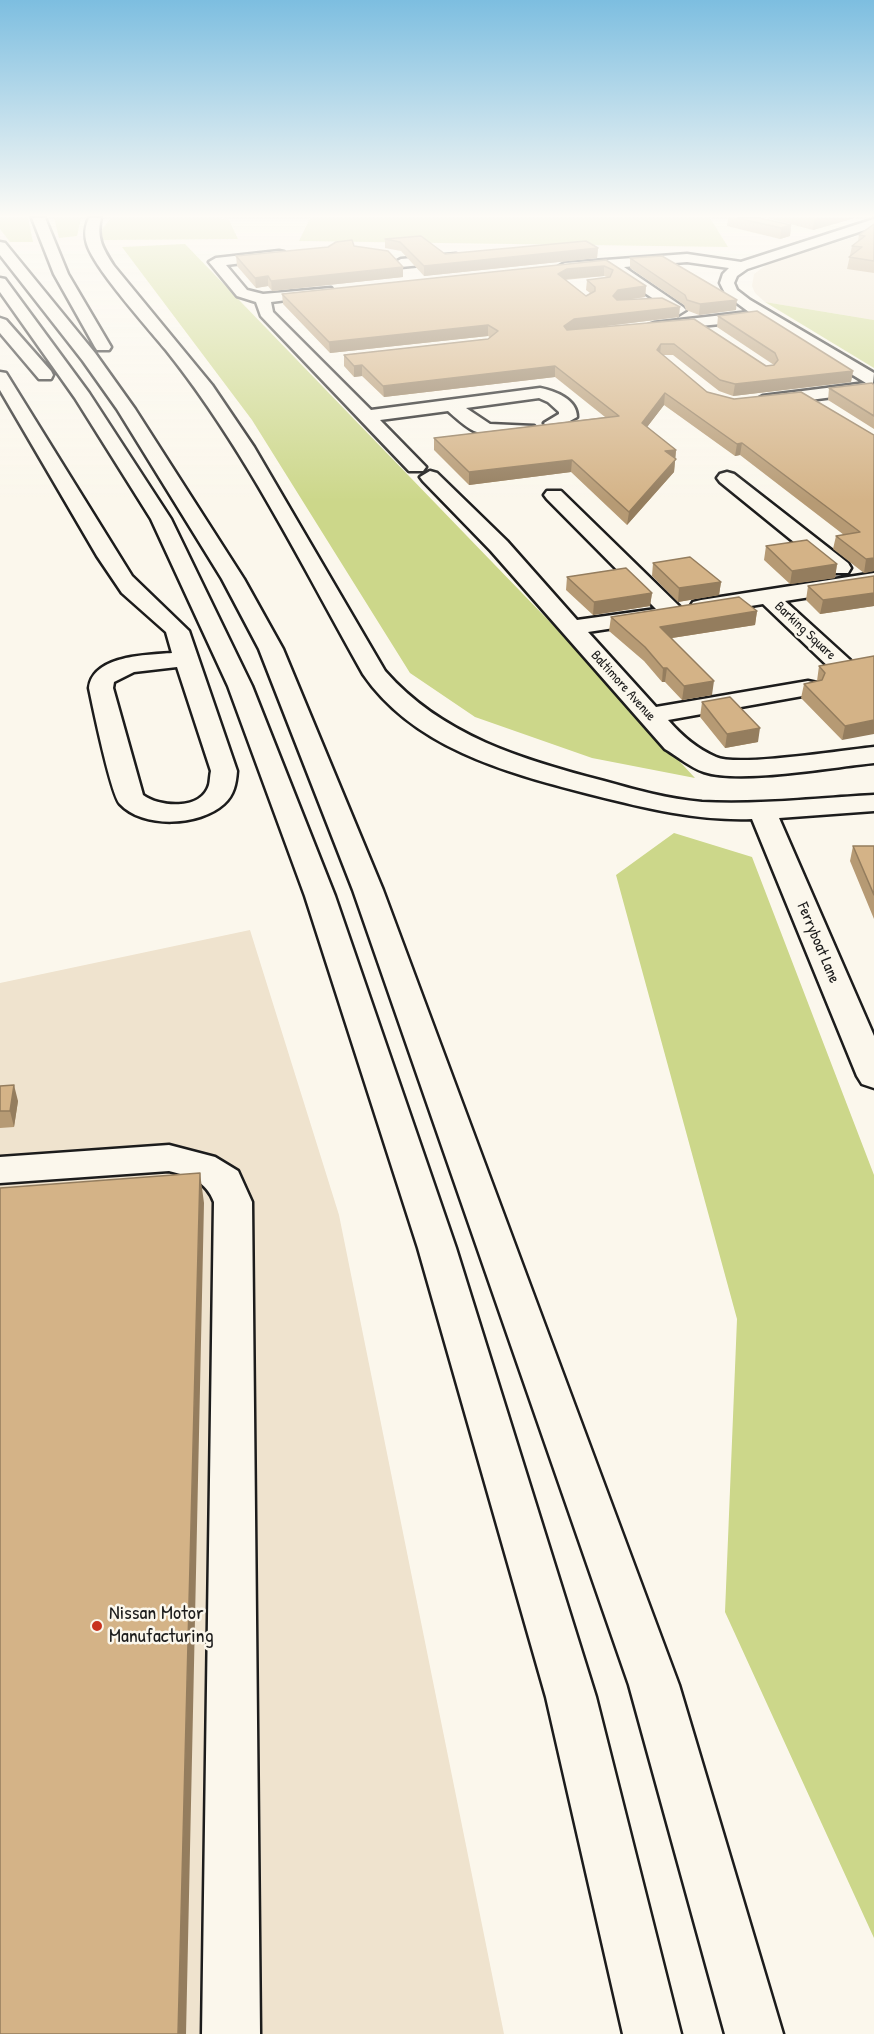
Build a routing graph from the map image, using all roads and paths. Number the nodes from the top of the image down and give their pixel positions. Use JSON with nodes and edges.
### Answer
{"nodes":[{"id":1,"x":22,"y":313,"type":"edge"},
{"id":2,"x":54,"y":313,"type":"edge"},
{"id":3,"x":84,"y":313,"type":"edge"},
{"id":4,"x":145,"y":313,"type":"edge"},
{"id":5,"x":266,"y":313,"type":"edge"},
{"id":6,"x":681,"y":313,"type":"junction"},
{"id":7,"x":762,"y":313,"type":"edge"},
{"id":8,"x":294,"y":315,"type":"edge"},
{"id":9,"x":765,"y":315,"type":"junction"},
{"id":10,"x":272,"y":318,"type":"junction"},
{"id":11,"x":0,"y":323,"type":"edge"},
{"id":12,"x":640,"y":329,"type":"edge"},
{"id":13,"x":713,"y":336,"type":"edge"},
{"id":14,"x":336,"y":360,"type":"dead end"},
{"id":15,"x":313,"y":362,"type":"junction"},
{"id":16,"x":0,"y":377,"type":"edge"},
{"id":17,"x":874,"y":380,"type":"edge"},
{"id":18,"x":874,"y":387,"type":"edge"},
{"id":19,"x":805,"y":396,"type":"junction"},
{"id":20,"x":741,"y":402,"type":"edge"},
{"id":21,"x":452,"y":405,"type":"junction"},
{"id":22,"x":825,"y":408,"type":"edge"},
{"id":23,"x":368,"y":416,"type":"junction"},
{"id":24,"x":554,"y":423,"type":"edge"},
{"id":25,"x":528,"y":430,"type":"edge"},
{"id":26,"x":161,"y":464,"type":"junction"},
{"id":27,"x":727,"y":478,"type":"dead end"},
{"id":28,"x":554,"y":495,"type":"dead end"},
{"id":29,"x":160,"y":519,"type":"junction"},
{"id":30,"x":866,"y":581,"type":"edge"},
{"id":31,"x":768,"y":597,"type":"junction"},
{"id":32,"x":672,"y":612,"type":"junction"},
{"id":33,"x":572,"y":628,"type":"junction"},
{"id":34,"x":187,"y":659,"type":"junction"},
{"id":35,"x":841,"y":665,"type":"edge"},
{"id":36,"x":808,"y":688,"type":"edge"},
{"id":37,"x":650,"y":716,"type":"junction"},
{"id":38,"x":874,"y":755,"type":"edge"},
{"id":39,"x":874,"y":803,"type":"edge"},
{"id":40,"x":762,"y":810,"type":"junction"},
{"id":41,"x":874,"y":1076,"type":"edge"},
{"id":42,"x":0,"y":1170,"type":"edge"},
{"id":43,"x":231,"y":2034,"type":"edge"},
{"id":44,"x":652,"y":2034,"type":"edge"},
{"id":45,"x":754,"y":2034,"type":"edge"}],
"edges":[{"from":1,"to":29,"type":"main road"},
{"from":2,"to":26,"type":"main road"},
{"from":3,"to":26,"type":"main road"},
{"from":4,"to":40,"type":"main road"},
{"from":5,"to":10,"type":"main road","name":"Baltimore Avenue"},
{"from":6,"to":9,"type":"main road"},
{"from":6,"to":12,"type":"main road"},
{"from":6,"to":13,"type":"main road"},
{"from":7,"to":9,"type":"main road"},
{"from":8,"to":10,"type":"main road"},
{"from":9,"to":17,"type":"main road"},
{"from":10,"to":15,"type":"main road","name":"Baltimore Avenue"},
{"from":11,"to":29,"type":"main road"},
{"from":14,"to":15,"type":"main road"},
{"from":15,"to":23,"type":"main road","name":"Baltimore Avenue"},
{"from":16,"to":34,"type":"main road"},
{"from":18,"to":19,"type":"main road"},
{"from":19,"to":20,"type":"main road"},
{"from":19,"to":22,"type":"main road"},
{"from":21,"to":23,"type":"main road"},
{"from":21,"to":24,"type":"main road"},
{"from":21,"to":25,"type":"main road"},
{"from":23,"to":33,"type":"main road","name":"Baltimore Avenue"},
{"from":26,"to":45,"type":"main road"},
{"from":27,"to":30,"type":"main road"},
{"from":28,"to":32,"type":"main road"},
{"from":29,"to":44,"type":"main road"},
{"from":30,"to":31,"type":"main road"},
{"from":31,"to":32,"type":"main road"},
{"from":31,"to":35,"type":"main road","name":"Barking Square"},
{"from":32,"to":33,"type":"main road"},
{"from":33,"to":37,"type":"main road","name":"Baltimore Avenue"},
{"from":34,"to":34,"type":"main road"},
{"from":36,"to":37,"type":"main road"},
{"from":37,"to":38,"type":"main road","name":"Baltimore Avenue"},
{"from":39,"to":40,"type":"main road"},
{"from":40,"to":41,"type":"main road","name":"Ferryboat Lane"},
{"from":42,"to":43,"type":"main road"}]}
